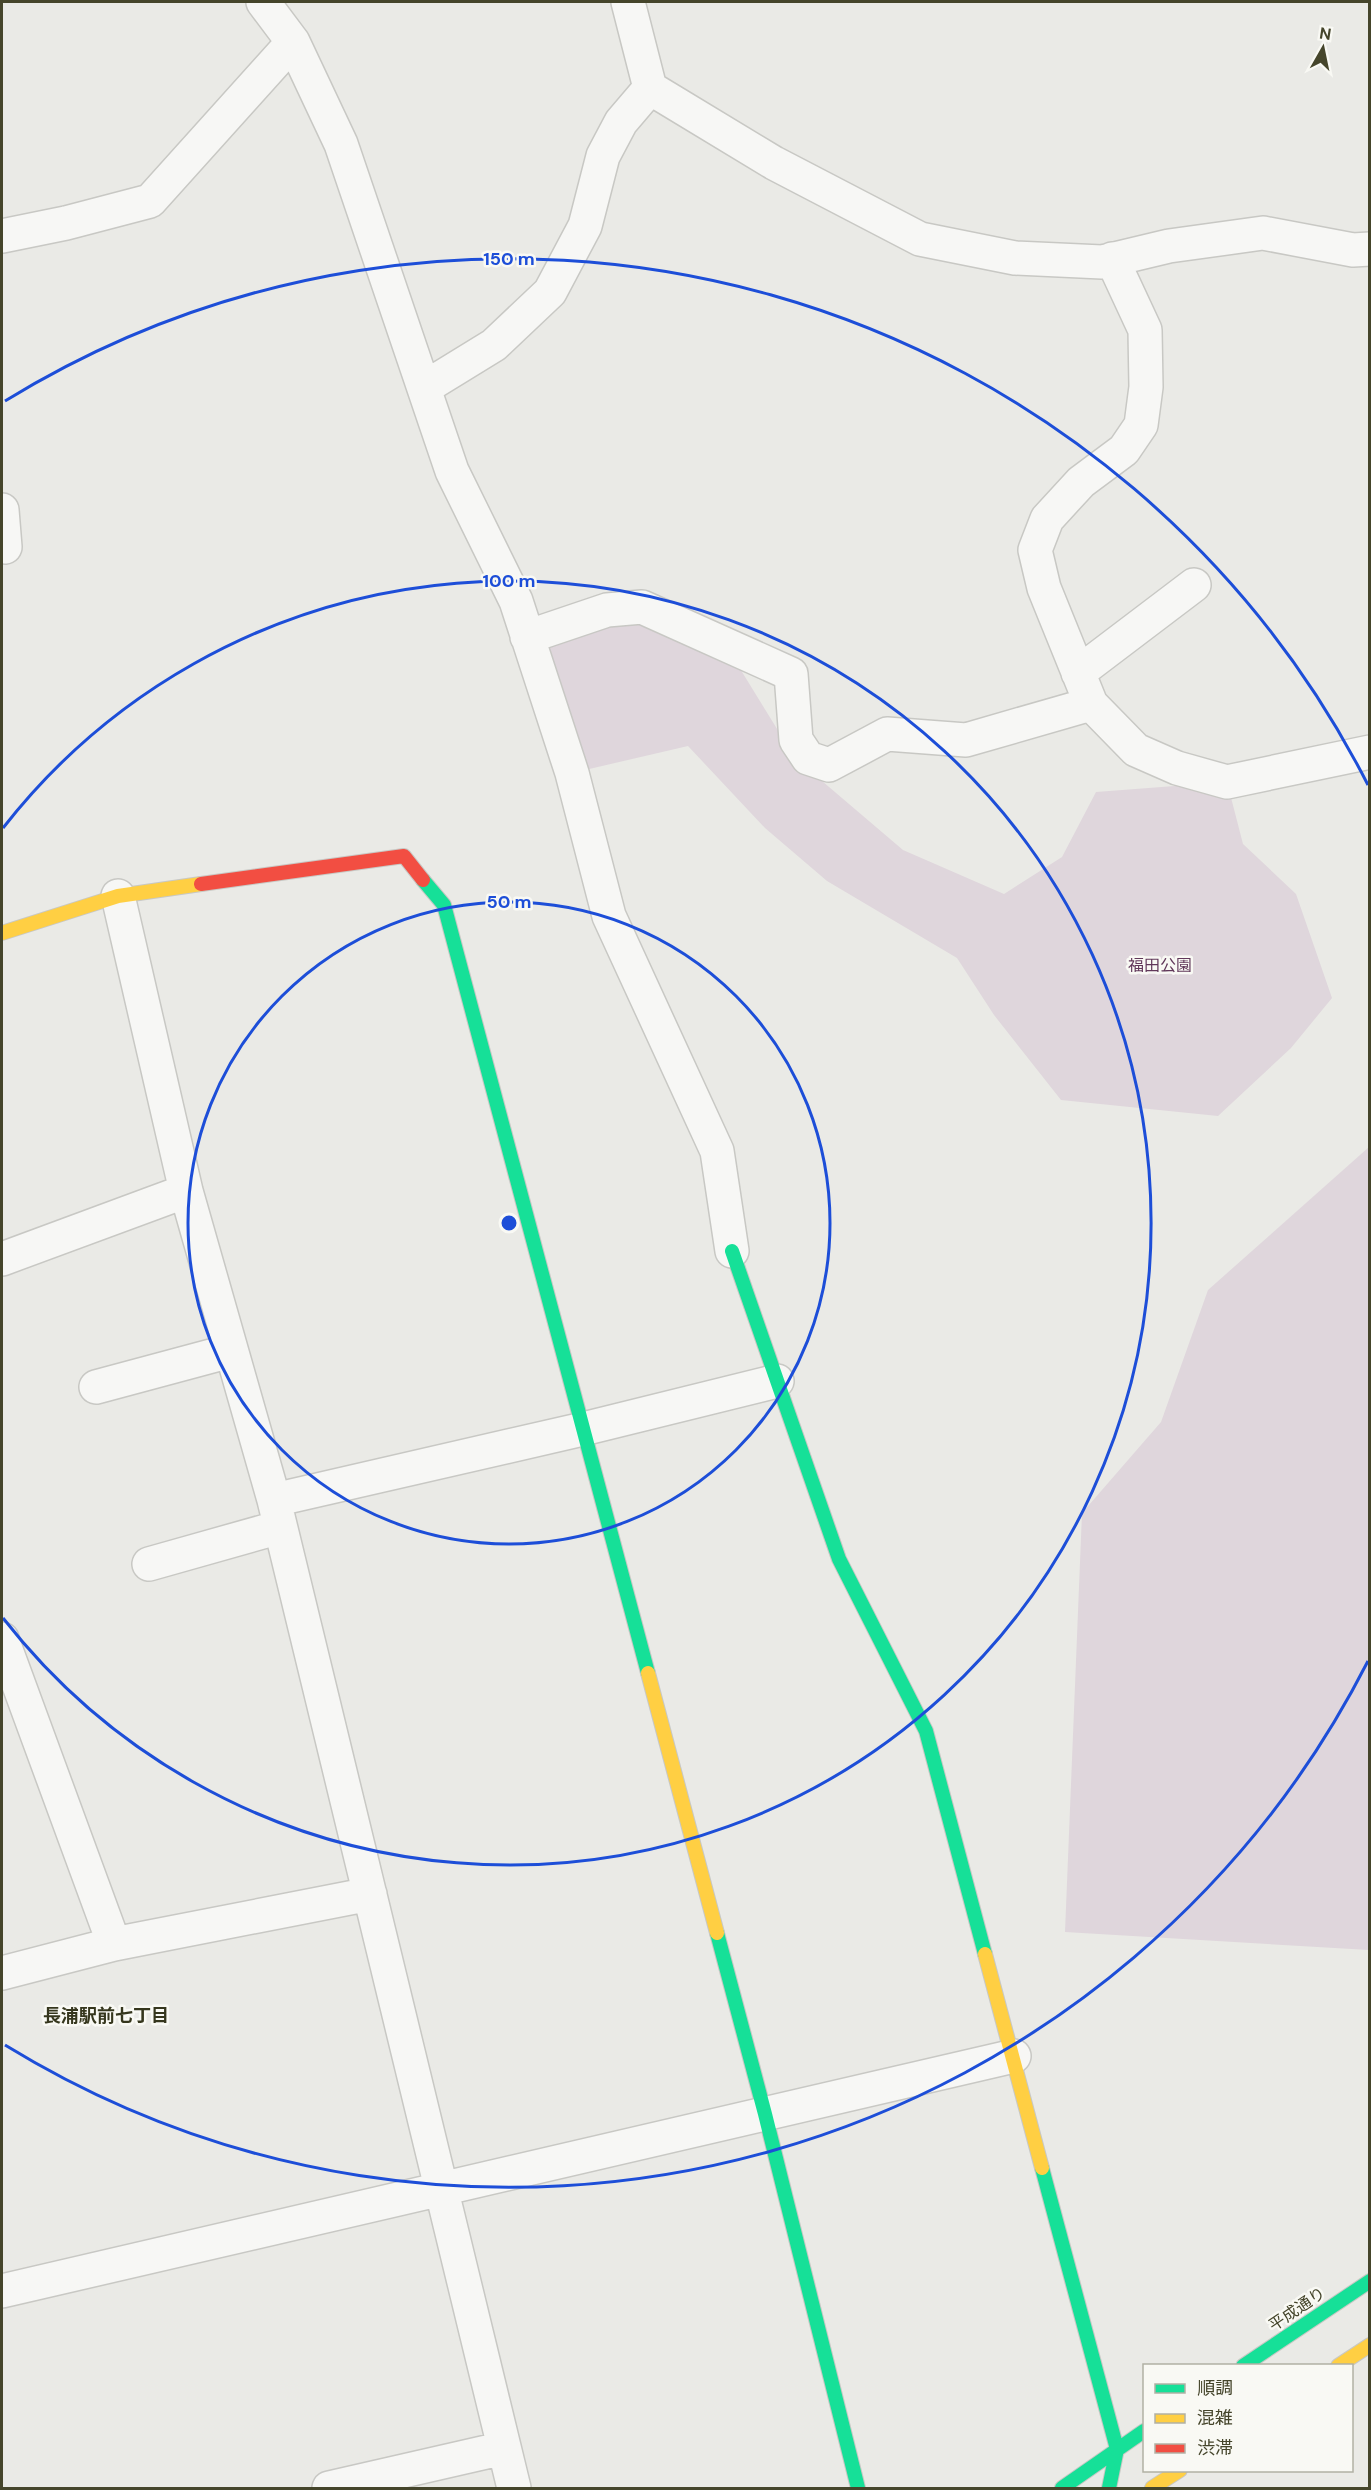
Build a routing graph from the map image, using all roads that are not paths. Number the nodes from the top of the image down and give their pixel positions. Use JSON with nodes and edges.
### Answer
{"nodes":[{"id":1,"x":263,"y":2,"type":"edge"},
{"id":2,"x":628,"y":2,"type":"edge"},
{"id":3,"x":293,"y":42,"type":"junction"},
{"id":4,"x":650,"y":88,"type":"junction"},
{"id":5,"x":2,"y":236,"type":"edge"},
{"id":6,"x":1370,"y":249,"type":"edge"},
{"id":7,"x":1112,"y":259,"type":"junction"},
{"id":8,"x":424,"y":388,"type":"junction"},
{"id":9,"x":2,"y":510,"type":"edge"},
{"id":10,"x":5,"y":547,"type":"dead end"},
{"id":11,"x":1194,"y":585,"type":"dead end"},
{"id":12,"x":527,"y":637,"type":"junction"},
{"id":13,"x":1078,"y":673,"type":"junction"},
{"id":14,"x":1091,"y":704,"type":"junction"},
{"id":15,"x":1370,"y":752,"type":"edge"},
{"id":16,"x":118,"y":896,"type":"junction"},
{"id":17,"x":2,"y":933,"type":"edge"},
{"id":18,"x":186,"y":1191,"type":"junction"},
{"id":19,"x":732,"y":1251,"type":"joint"},
{"id":20,"x":2,"y":1259,"type":"edge"},
{"id":21,"x":230,"y":1351,"type":"junction"},
{"id":22,"x":777,"y":1381,"type":"junction"},
{"id":23,"x":96,"y":1387,"type":"dead end"},
{"id":24,"x":583,"y":1429,"type":"junction"},
{"id":25,"x":277,"y":1513,"type":"junction"},
{"id":26,"x":149,"y":1564,"type":"dead end"},
{"id":27,"x":2,"y":1639,"type":"edge"},
{"id":28,"x":370,"y":1894,"type":"junction"},
{"id":29,"x":114,"y":1944,"type":"junction"},
{"id":30,"x":2,"y":1973,"type":"edge"},
{"id":31,"x":1014,"y":2056,"type":"junction"},
{"id":32,"x":765,"y":2114,"type":"junction"},
{"id":33,"x":441,"y":2189,"type":"junction"},
{"id":34,"x":1370,"y":2281,"type":"edge"},
{"id":35,"x":2,"y":2291,"type":"edge"},
{"id":36,"x":1370,"y":2345,"type":"edge"},
{"id":37,"x":1246,"y":2364,"type":"edge"},
{"id":38,"x":1341,"y":2364,"type":"edge"},
{"id":39,"x":1143,"y":2432,"type":"edge"},
{"id":40,"x":504,"y":2448,"type":"junction"},
{"id":41,"x":1117,"y":2449,"type":"junction"},
{"id":42,"x":1177,"y":2472,"type":"edge"},
{"id":43,"x":329,"y":2488,"type":"edge"},
{"id":44,"x":514,"y":2488,"type":"edge"},
{"id":45,"x":858,"y":2488,"type":"edge"},
{"id":46,"x":1062,"y":2488,"type":"edge"},
{"id":47,"x":1109,"y":2488,"type":"edge"},
{"id":48,"x":1152,"y":2488,"type":"edge"}],
"edges":[{"from":1,"to":3,"type":"street"},
{"from":2,"to":4,"type":"street"},
{"from":3,"to":5,"type":"street"},
{"from":3,"to":8,"type":"street"},
{"from":4,"to":7,"type":"street"},
{"from":4,"to":8,"type":"street"},
{"from":6,"to":7,"type":"street"},
{"from":7,"to":13,"type":"street"},
{"from":8,"to":12,"type":"street"},
{"from":9,"to":10,"type":"street"},
{"from":11,"to":13,"type":"street"},
{"from":12,"to":14,"type":"street"},
{"from":12,"to":19,"type":"street"},
{"from":13,"to":14,"type":"street"},
{"from":14,"to":15,"type":"street"},
{"from":16,"to":17,"type":"street"},
{"from":16,"to":18,"type":"street"},
{"from":16,"to":24,"type":"street"},
{"from":18,"to":20,"type":"street"},
{"from":18,"to":21,"type":"street"},
{"from":19,"to":22,"type":"street"},
{"from":21,"to":23,"type":"street"},
{"from":21,"to":25,"type":"street"},
{"from":22,"to":24,"type":"street"},
{"from":22,"to":31,"type":"street"},
{"from":24,"to":25,"type":"street"},
{"from":24,"to":32,"type":"street"},
{"from":25,"to":26,"type":"street"},
{"from":25,"to":28,"type":"street"},
{"from":27,"to":29,"type":"street"},
{"from":28,"to":29,"type":"street"},
{"from":28,"to":33,"type":"street"},
{"from":29,"to":30,"type":"street"},
{"from":31,"to":32,"type":"street"},
{"from":31,"to":41,"type":"street"},
{"from":32,"to":33,"type":"street"},
{"from":32,"to":45,"type":"street"},
{"from":33,"to":35,"type":"street"},
{"from":33,"to":40,"type":"street"},
{"from":34,"to":37,"type":"street","name":"平成通り"},
{"from":36,"to":38,"type":"street"},
{"from":39,"to":41,"type":"street"},
{"from":40,"to":43,"type":"street"},
{"from":40,"to":44,"type":"street"},
{"from":41,"to":46,"type":"street"},
{"from":41,"to":47,"type":"street"},
{"from":42,"to":48,"type":"street"}]}
